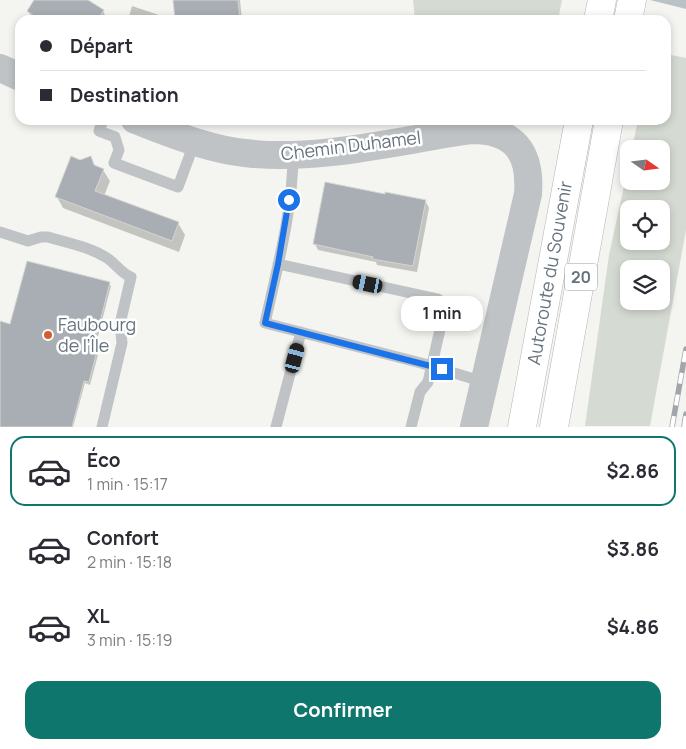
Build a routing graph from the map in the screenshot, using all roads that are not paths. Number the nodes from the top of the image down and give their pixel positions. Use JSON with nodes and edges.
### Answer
{"nodes":[{"id":1,"x":0,"y":68,"type":"edge"},
{"id":2,"x":15,"y":75,"type":"edge"},
{"id":3,"x":101,"y":125,"type":"edge"},
{"id":4,"x":149,"y":125,"type":"edge"},
{"id":5,"x":578,"y":125,"type":"edge"},
{"id":6,"x":608,"y":125,"type":"edge"},
{"id":7,"x":195,"y":141,"type":"junction"},
{"id":8,"x":293,"y":154,"type":"junction"},
{"id":9,"x":0,"y":232,"type":"edge"},
{"id":10,"x":278,"y":264,"type":"junction"},
{"id":11,"x":302,"y":332,"type":"junction"},
{"id":12,"x":431,"y":366,"type":"junction"},
{"id":13,"x":531,"y":378,"type":"junction"},
{"id":14,"x":485,"y":382,"type":"junction"},
{"id":15,"x":102,"y":426,"type":"edge"},
{"id":16,"x":276,"y":426,"type":"edge"},
{"id":17,"x":411,"y":426,"type":"edge"},
{"id":18,"x":474,"y":426,"type":"edge"},
{"id":19,"x":514,"y":426,"type":"edge"},
{"id":20,"x":522,"y":426,"type":"edge"},
{"id":21,"x":554,"y":426,"type":"edge"}],
"edges":[{"from":1,"to":2,"type":"street"},
{"from":3,"to":7,"type":"lane"},
{"from":4,"to":7,"type":"street","name":"Chemin Duhamel"},
{"from":5,"to":13,"type":"highway","name":"Autoroute du Souvenir","number":"20"},
{"from":6,"to":21,"type":"highway","name":"Autoroute du Souvenir","number":"20"},
{"from":7,"to":8,"type":"street","name":"Chemin Duhamel"},
{"from":8,"to":10,"type":"lane"},
{"from":8,"to":14,"type":"street","name":"Chemin Duhamel"},
{"from":9,"to":15,"type":"lane"},
{"from":10,"to":11,"type":"lane"},
{"from":10,"to":12,"type":"lane"},
{"from":11,"to":12,"type":"lane"},
{"from":11,"to":16,"type":"lane"},
{"from":12,"to":14,"type":"lane"},
{"from":12,"to":17,"type":"lane"},
{"from":13,"to":19,"type":"highway"},
{"from":13,"to":20,"type":"highway","name":"Autoroute du Souvenir","number":"20"},
{"from":14,"to":18,"type":"street","name":"Chemin Duhamel"}]}
